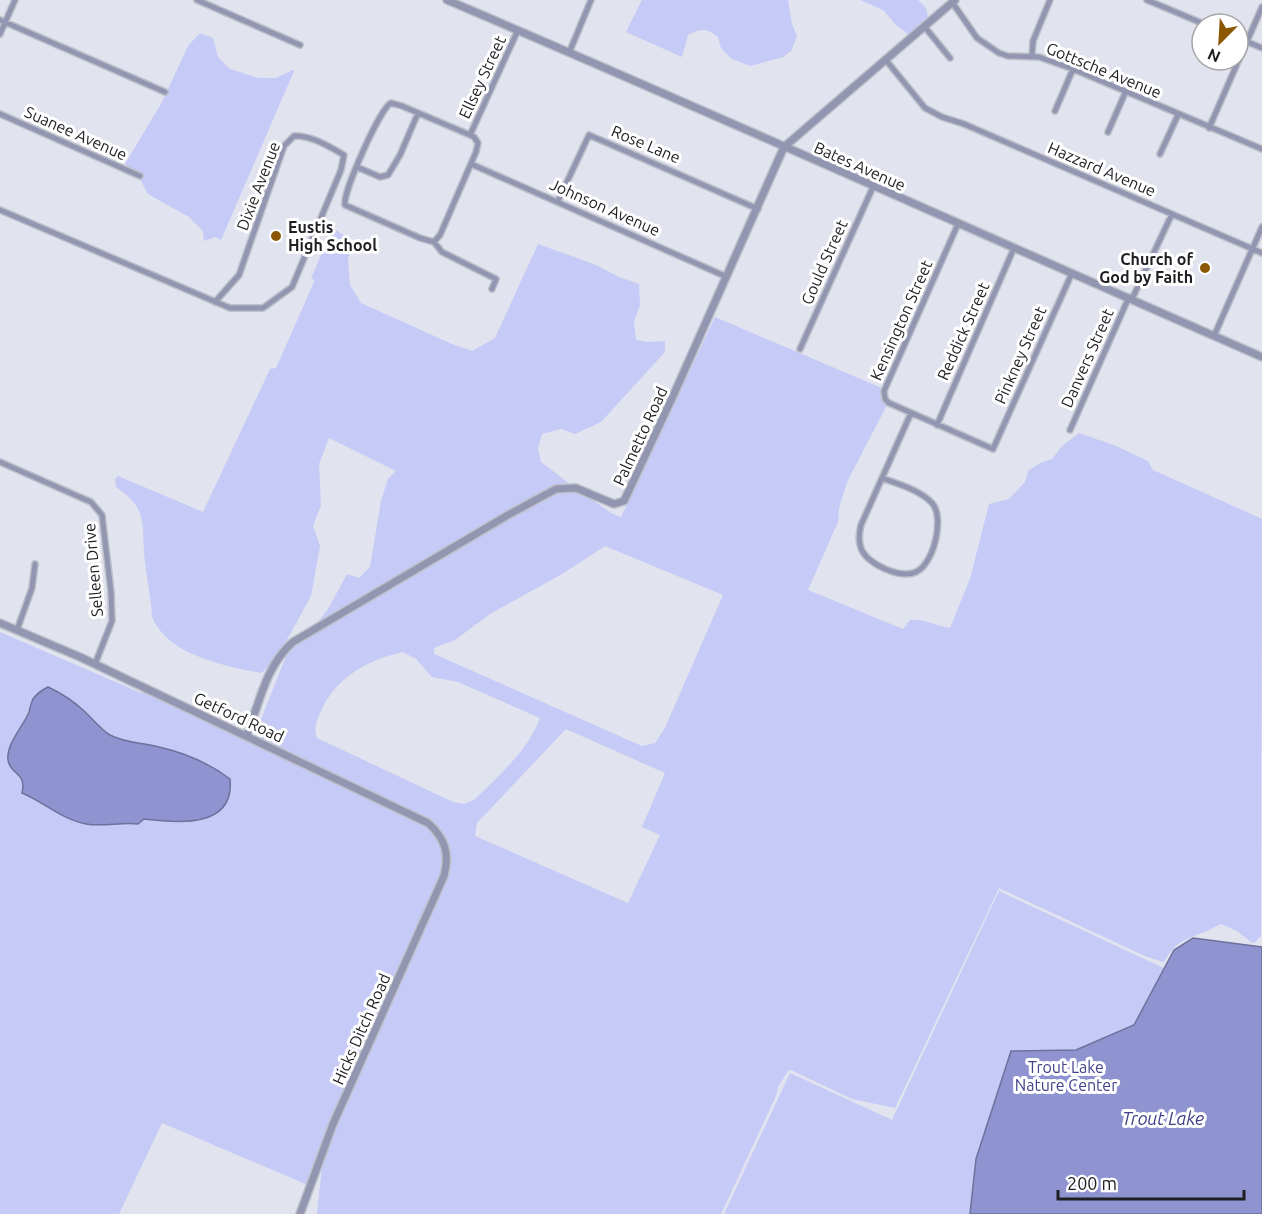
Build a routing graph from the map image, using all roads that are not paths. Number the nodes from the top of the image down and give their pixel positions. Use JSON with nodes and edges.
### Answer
{"nodes":[{"id":1,"x":15,"y":0,"type":"edge"},
{"id":2,"x":197,"y":0,"type":"edge"},
{"id":3,"x":447,"y":0,"type":"edge"},
{"id":4,"x":591,"y":0,"type":"edge"},
{"id":5,"x":1050,"y":0,"type":"edge"},
{"id":6,"x":1147,"y":0,"type":"edge"},
{"id":7,"x":954,"y":1,"type":"edge"},
{"id":8,"x":1262,"y":7,"type":"edge"},
{"id":9,"x":1190,"y":18,"type":"edge"},
{"id":10,"x":3,"y":21,"type":"edge"},
{"id":11,"x":924,"y":26,"type":"junction"},
{"id":12,"x":518,"y":30,"type":"junction"},
{"id":13,"x":0,"y":34,"type":"edge"},
{"id":14,"x":1250,"y":35,"type":"edge"},
{"id":15,"x":300,"y":45,"type":"dead end"},
{"id":16,"x":569,"y":53,"type":"junction"},
{"id":17,"x":1032,"y":56,"type":"junction"},
{"id":18,"x":950,"y":58,"type":"dead end"},
{"id":19,"x":885,"y":59,"type":"junction"},
{"id":20,"x":1073,"y":69,"type":"junction"},
{"id":21,"x":1234,"y":72,"type":"edge"},
{"id":22,"x":1126,"y":91,"type":"junction"},
{"id":23,"x":165,"y":92,"type":"dead end"},
{"id":24,"x":1055,"y":111,"type":"dead end"},
{"id":25,"x":418,"y":113,"type":"junction"},
{"id":26,"x":0,"y":114,"type":"edge"},
{"id":27,"x":1178,"y":115,"type":"junction"},
{"id":28,"x":1209,"y":128,"type":"junction"},
{"id":29,"x":1108,"y":132,"type":"dead end"},
{"id":30,"x":470,"y":135,"type":"junction"},
{"id":31,"x":784,"y":147,"type":"junction"},
{"id":32,"x":1262,"y":149,"type":"edge"},
{"id":33,"x":1160,"y":154,"type":"dead end"},
{"id":34,"x":471,"y":164,"type":"junction"},
{"id":35,"x":357,"y":167,"type":"junction"},
{"id":36,"x":140,"y":176,"type":"dead end"},
{"id":37,"x":873,"y":187,"type":"junction"},
{"id":38,"x":558,"y":201,"type":"junction"},
{"id":39,"x":758,"y":209,"type":"junction"},
{"id":40,"x":0,"y":210,"type":"edge"},
{"id":41,"x":1172,"y":214,"type":"junction"},
{"id":42,"x":958,"y":224,"type":"junction"},
{"id":43,"x":1262,"y":227,"type":"edge"},
{"id":44,"x":434,"y":242,"type":"junction"},
{"id":45,"x":1014,"y":248,"type":"junction"},
{"id":46,"x":1253,"y":248,"type":"junction"},
{"id":47,"x":1262,"y":253,"type":"edge"},
{"id":48,"x":1072,"y":273,"type":"junction"},
{"id":49,"x":727,"y":277,"type":"junction"},
{"id":50,"x":492,"y":289,"type":"dead end"},
{"id":51,"x":1131,"y":298,"type":"junction"},
{"id":52,"x":215,"y":302,"type":"junction"},
{"id":53,"x":1214,"y":336,"type":"junction"},
{"id":54,"x":800,"y":349,"type":"dead end"},
{"id":55,"x":1262,"y":357,"type":"edge"},
{"id":56,"x":911,"y":413,"type":"junction"},
{"id":57,"x":937,"y":425,"type":"junction"},
{"id":58,"x":1070,"y":430,"type":"dead end"},
{"id":59,"x":993,"y":449,"type":"joint"},
{"id":60,"x":0,"y":462,"type":"edge"},
{"id":61,"x":882,"y":478,"type":"junction"},
{"id":62,"x":35,"y":564,"type":"dead end"},
{"id":63,"x":0,"y":623,"type":"edge"},
{"id":64,"x":17,"y":630,"type":"junction"},
{"id":65,"x":95,"y":664,"type":"junction"},
{"id":66,"x":247,"y":735,"type":"junction"},
{"id":67,"x":447,"y":856,"type":"joint"},
{"id":68,"x":300,"y":1214,"type":"edge"}],
"edges":[{"from":1,"to":10,"type":"street"},
{"from":2,"to":15,"type":"street"},
{"from":3,"to":12,"type":"street","name":"Bates Avenue"},
{"from":4,"to":16,"type":"street"},
{"from":5,"to":17,"type":"street"},
{"from":6,"to":9,"type":"street"},
{"from":7,"to":11,"type":"street","name":"Palmetto Road"},
{"from":7,"to":17,"type":"street","name":"Gottsche Avenue"},
{"from":8,"to":14,"type":"street"},
{"from":10,"to":13,"type":"street"},
{"from":10,"to":23,"type":"street"},
{"from":11,"to":18,"type":"street"},
{"from":11,"to":19,"type":"street","name":"Palmetto Road"},
{"from":12,"to":16,"type":"street","name":"Bates Avenue"},
{"from":12,"to":30,"type":"street","name":"Ellsey Street"},
{"from":16,"to":31,"type":"street","name":"Bates Avenue"},
{"from":17,"to":20,"type":"street","name":"Gottsche Avenue"},
{"from":19,"to":31,"type":"street","name":"Palmetto Road"},
{"from":19,"to":41,"type":"street","name":"Hazzard Avenue"},
{"from":20,"to":22,"type":"street","name":"Gottsche Avenue"},
{"from":20,"to":24,"type":"street"},
{"from":21,"to":28,"type":"street"},
{"from":22,"to":27,"type":"street","name":"Gottsche Avenue"},
{"from":22,"to":29,"type":"street"},
{"from":25,"to":30,"type":"street"},
{"from":25,"to":35,"type":"street"},
{"from":25,"to":35,"type":"street"},
{"from":26,"to":36,"type":"street","name":"Suanee Avenue"},
{"from":27,"to":28,"type":"street","name":"Gottsche Avenue"},
{"from":27,"to":33,"type":"street"},
{"from":28,"to":32,"type":"street"},
{"from":30,"to":34,"type":"street"},
{"from":31,"to":37,"type":"street","name":"Bates Avenue"},
{"from":31,"to":39,"type":"street","name":"Palmetto Road"},
{"from":34,"to":38,"type":"street","name":"Johnson Avenue"},
{"from":34,"to":44,"type":"street"},
{"from":35,"to":44,"type":"street"},
{"from":37,"to":42,"type":"street","name":"Bates Avenue"},
{"from":37,"to":54,"type":"street","name":"Gould Street"},
{"from":38,"to":39,"type":"street","name":"Rose Lane"},
{"from":38,"to":49,"type":"street","name":"Johnson Avenue"},
{"from":39,"to":49,"type":"street","name":"Palmetto Road"},
{"from":40,"to":52,"type":"street","name":"Dixie Avenue"},
{"from":41,"to":46,"type":"street","name":"Hazzard Avenue"},
{"from":41,"to":51,"type":"street","name":"Danvers Street"},
{"from":42,"to":45,"type":"street","name":"Bates Avenue"},
{"from":42,"to":56,"type":"street","name":"Kensington Street"},
{"from":43,"to":46,"type":"street"},
{"from":44,"to":50,"type":"street"},
{"from":45,"to":48,"type":"street","name":"Bates Avenue"},
{"from":45,"to":57,"type":"street","name":"Reddick Street"},
{"from":46,"to":47,"type":"street","name":"Hazzard Avenue"},
{"from":46,"to":53,"type":"street"},
{"from":48,"to":51,"type":"street","name":"Bates Avenue"},
{"from":48,"to":59,"type":"street","name":"Pinkney Street"},
{"from":49,"to":66,"type":"street","name":"Palmetto Road"},
{"from":51,"to":53,"type":"street","name":"Bates Avenue"},
{"from":51,"to":58,"type":"street","name":"Danvers Street"},
{"from":52,"to":52,"type":"street","name":"Dixie Avenue"},
{"from":53,"to":55,"type":"street","name":"Bates Avenue"},
{"from":56,"to":57,"type":"street","name":"Kensington Street"},
{"from":56,"to":61,"type":"street"},
{"from":57,"to":59,"type":"street","name":"Kensington Street"},
{"from":60,"to":65,"type":"street","name":"Selleen Drive"},
{"from":61,"to":61,"type":"street"},
{"from":62,"to":64,"type":"street"},
{"from":63,"to":64,"type":"street","name":"Getford Road"},
{"from":64,"to":65,"type":"street","name":"Getford Road"},
{"from":65,"to":66,"type":"street","name":"Getford Road"},
{"from":66,"to":67,"type":"street","name":"Getford Road"},
{"from":67,"to":68,"type":"street","name":"Hicks Ditch Road"}]}
